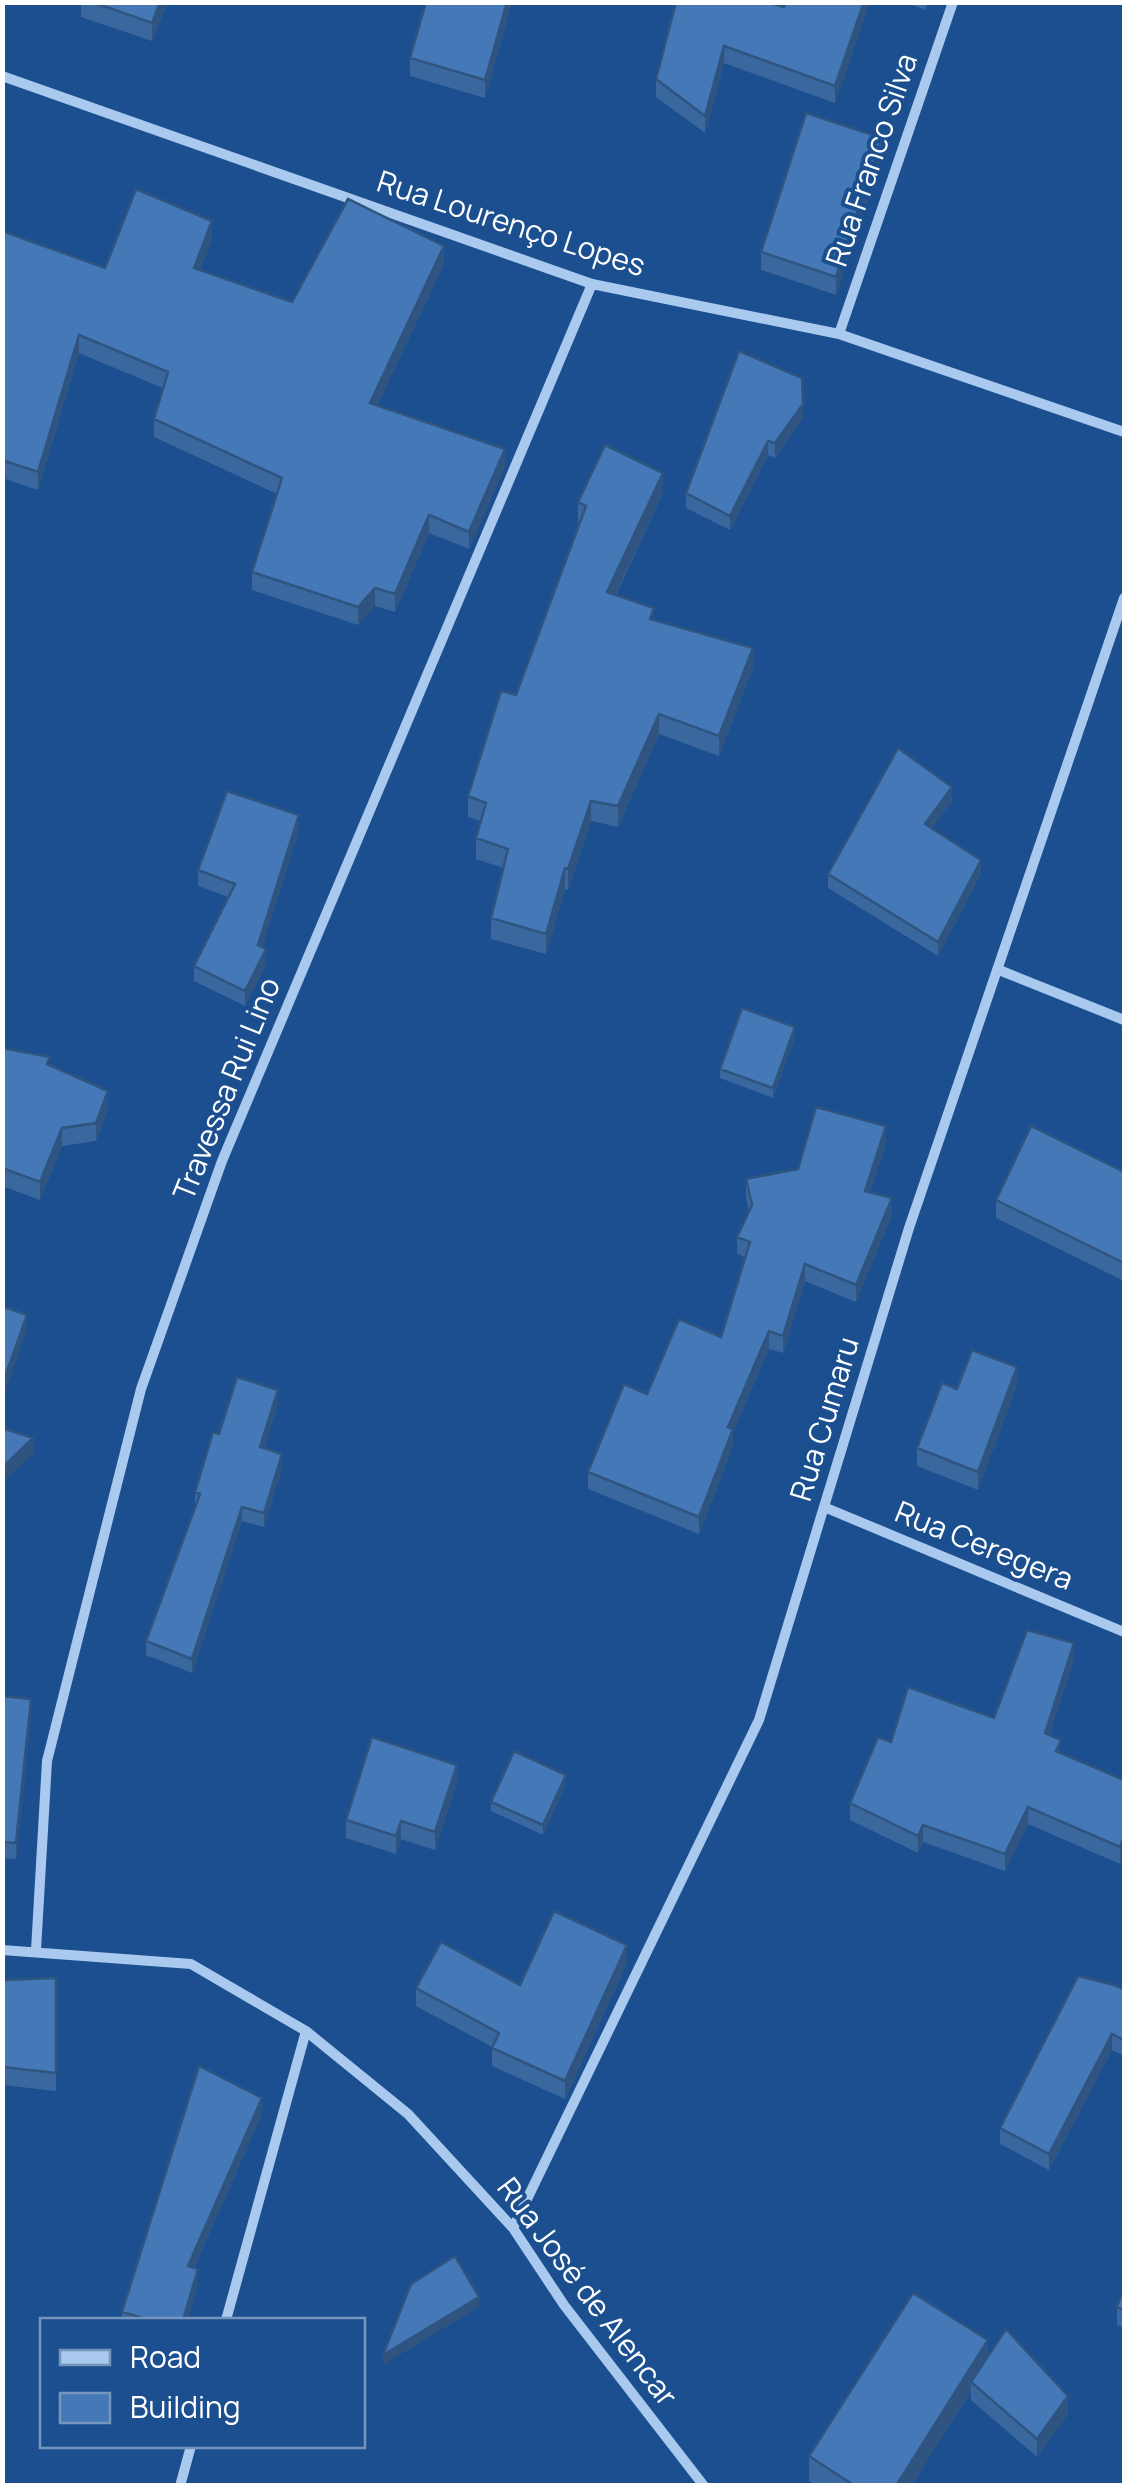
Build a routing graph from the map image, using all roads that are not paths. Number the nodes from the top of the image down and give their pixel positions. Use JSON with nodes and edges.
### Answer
{"nodes":[{"id":1,"x":953,"y":2,"type":"edge"},
{"id":2,"x":2,"y":76,"type":"edge"},
{"id":3,"x":592,"y":284,"type":"junction"},
{"id":4,"x":838,"y":334,"type":"junction"},
{"id":5,"x":1124,"y":432,"type":"edge"},
{"id":6,"x":1124,"y":598,"type":"edge"},
{"id":7,"x":998,"y":970,"type":"junction"},
{"id":8,"x":1124,"y":1020,"type":"edge"},
{"id":9,"x":824,"y":1507,"type":"junction"},
{"id":10,"x":1124,"y":1632,"type":"edge"},
{"id":11,"x":2,"y":1950,"type":"edge"},
{"id":12,"x":36,"y":1950,"type":"junction"},
{"id":13,"x":306,"y":2031,"type":"junction"},
{"id":14,"x":513,"y":2228,"type":"junction"},
{"id":15,"x":227,"y":2318,"type":"edge"},
{"id":16,"x":190,"y":2448,"type":"edge"},
{"id":17,"x":180,"y":2486,"type":"edge"},
{"id":18,"x":704,"y":2486,"type":"edge"}],
"edges":[{"from":1,"to":4,"type":"street","name":"Rua Franco Silva"},
{"from":2,"to":3,"type":"street","name":"Rua Lourenço Lopes"},
{"from":3,"to":4,"type":"street","name":"Rua Lourenço Lopes"},
{"from":3,"to":12,"type":"street","name":"Travessa Rui Lino"},
{"from":4,"to":5,"type":"street","name":"Rua Lourenço Lopes"},
{"from":6,"to":7,"type":"street","name":"Rua Cumaru"},
{"from":7,"to":8,"type":"street"},
{"from":7,"to":9,"type":"street","name":"Rua Cumaru"},
{"from":9,"to":10,"type":"street","name":"Rua Ceregera"},
{"from":9,"to":14,"type":"street","name":"Rua Cumaru"},
{"from":11,"to":12,"type":"street","name":"Rua José de Alencar"},
{"from":12,"to":13,"type":"street","name":"Rua José de Alencar"},
{"from":13,"to":14,"type":"street","name":"Rua José de Alencar"},
{"from":13,"to":15,"type":"street"},
{"from":14,"to":18,"type":"street","name":"Rua José de Alencar"},
{"from":16,"to":17,"type":"street"}]}
